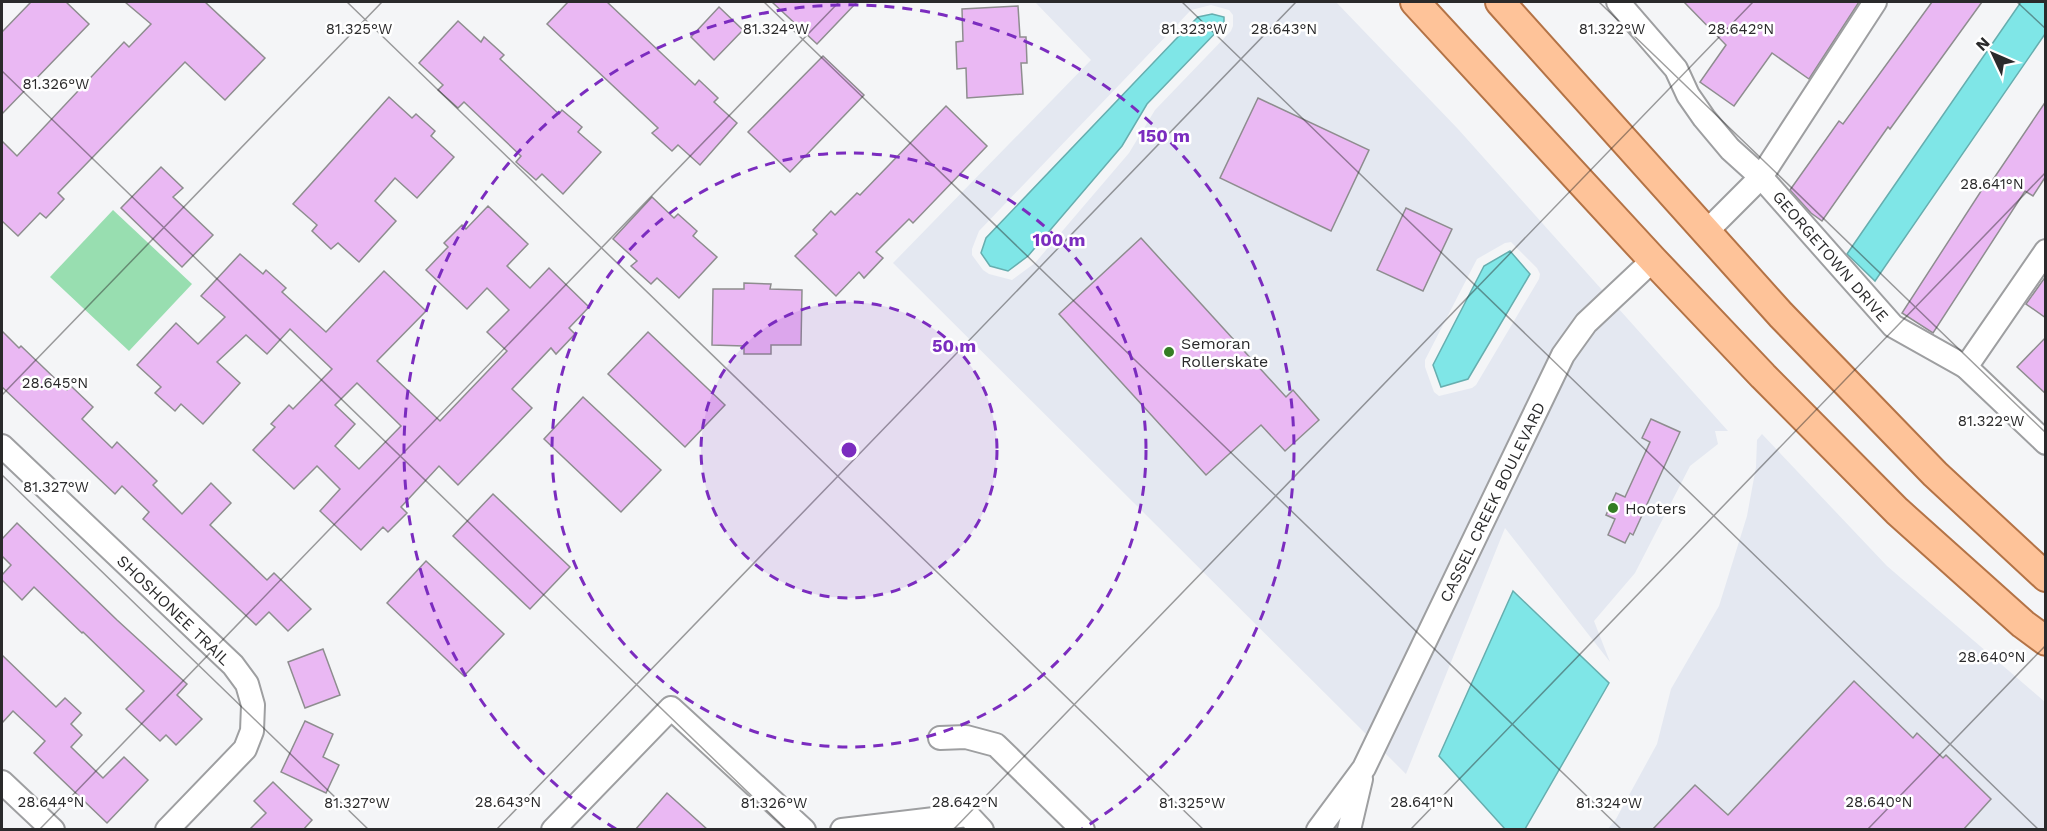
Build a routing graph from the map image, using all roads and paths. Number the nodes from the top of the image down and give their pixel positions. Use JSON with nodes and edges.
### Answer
{"nodes":[{"id":1,"x":1415,"y":2,"type":"edge"},
{"id":2,"x":1500,"y":2,"type":"edge"},
{"id":3,"x":1618,"y":2,"type":"edge"},
{"id":4,"x":1875,"y":2,"type":"edge"},
{"id":5,"x":1761,"y":177,"type":"junction"},
{"id":6,"x":1706,"y":232,"type":"junction"},
{"id":7,"x":2046,"y":251,"type":"edge"},
{"id":8,"x":1653,"y":260,"type":"junction"},
{"id":9,"x":1966,"y":367,"type":"junction"},
{"id":10,"x":2046,"y":443,"type":"edge"},
{"id":11,"x":2,"y":446,"type":"edge"},
{"id":12,"x":2046,"y":578,"type":"edge"},
{"id":13,"x":2046,"y":641,"type":"edge"},
{"id":14,"x":940,"y":738,"type":"dead end"},
{"id":15,"x":1364,"y":768,"type":"junction"},
{"id":16,"x":2,"y":782,"type":"edge"},
{"id":17,"x":52,"y":830,"type":"edge"},
{"id":18,"x":167,"y":830,"type":"edge"},
{"id":19,"x":553,"y":830,"type":"edge"},
{"id":20,"x":804,"y":830,"type":"edge"},
{"id":21,"x":842,"y":830,"type":"edge"},
{"id":22,"x":982,"y":830,"type":"edge"},
{"id":23,"x":1083,"y":830,"type":"edge"},
{"id":24,"x":1318,"y":830,"type":"edge"},
{"id":25,"x":1348,"y":830,"type":"edge"}],
"edges":[{"from":1,"to":8,"type":"main road"},
{"from":2,"to":6,"type":"main road"},
{"from":3,"to":5,"type":"street","name":"GEORGETOWN DRIVE"},
{"from":4,"to":5,"type":"street","name":"GEORGETOWN DRIVE"},
{"from":5,"to":6,"type":"street","name":"GEORGETOWN DRIVE"},
{"from":5,"to":9,"type":"street","name":"GEORGETOWN DRIVE"},
{"from":6,"to":12,"type":"main road"},
{"from":7,"to":9,"type":"street"},
{"from":8,"to":13,"type":"main road"},
{"from":8,"to":15,"type":"street","name":"CASSEL CREEK BOULEVARD"},
{"from":9,"to":10,"type":"street","name":"GEORGETOWN DRIVE"},
{"from":11,"to":18,"type":"street","name":"SHOSHONEE TRAIL"},
{"from":14,"to":23,"type":"street"},
{"from":15,"to":24,"type":"street","name":"CASSEL CREEK BOULEVARD"},
{"from":15,"to":25,"type":"street","name":"CASSEL CREEK BOULEVARD"},
{"from":16,"to":17,"type":"street"},
{"from":19,"to":20,"type":"street"},
{"from":21,"to":22,"type":"street"}]}
